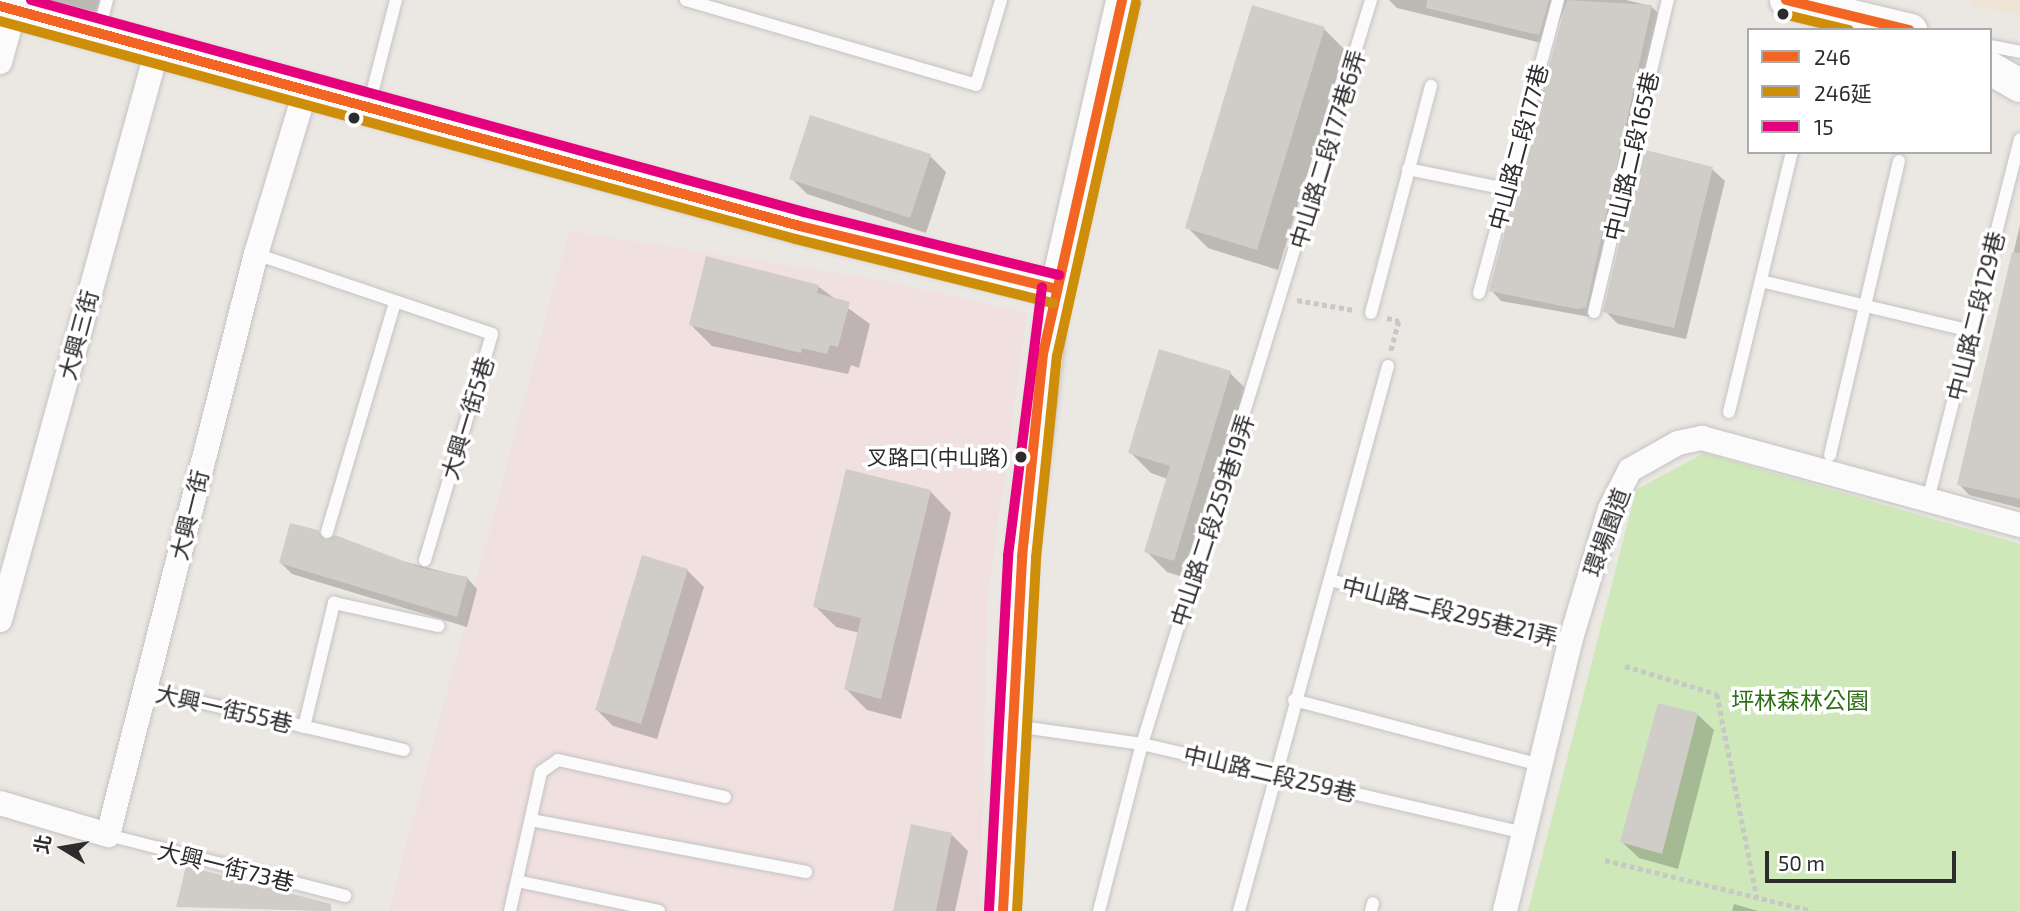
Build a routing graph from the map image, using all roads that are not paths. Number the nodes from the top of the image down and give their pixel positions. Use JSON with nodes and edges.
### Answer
{"nodes":[{"id":1,"x":107,"y":0,"type":"edge"},
{"id":2,"x":396,"y":0,"type":"edge"},
{"id":3,"x":686,"y":0,"type":"edge"},
{"id":4,"x":1001,"y":0,"type":"edge"},
{"id":5,"x":1122,"y":0,"type":"edge"},
{"id":6,"x":1371,"y":0,"type":"edge"},
{"id":7,"x":1558,"y":0,"type":"edge"},
{"id":8,"x":1668,"y":0,"type":"edge"},
{"id":9,"x":1787,"y":0,"type":"edge"},
{"id":10,"x":7,"y":8,"type":"edge"},
{"id":11,"x":1902,"y":28,"type":"edge"},
{"id":12,"x":97,"y":34,"type":"junction"},
{"id":13,"x":1992,"y":46,"type":"edge"},
{"id":14,"x":157,"y":50,"type":"junction"},
{"id":15,"x":2020,"y":52,"type":"edge"},
{"id":16,"x":0,"y":62,"type":"edge"},
{"id":17,"x":1992,"y":69,"type":"edge"},
{"id":18,"x":2020,"y":85,"type":"edge"},
{"id":19,"x":1431,"y":86,"type":"dead end"},
{"id":20,"x":306,"y":88,"type":"junction"},
{"id":21,"x":369,"y":105,"type":"junction"},
{"id":22,"x":2020,"y":139,"type":"edge"},
{"id":23,"x":1792,"y":154,"type":"edge"},
{"id":24,"x":1899,"y":162,"type":"dead end"},
{"id":25,"x":1408,"y":169,"type":"junction"},
{"id":26,"x":1506,"y":189,"type":"junction"},
{"id":27,"x":256,"y":254,"type":"junction"},
{"id":28,"x":1761,"y":281,"type":"junction"},
{"id":29,"x":1056,"y":289,"type":"junction"},
{"id":30,"x":1479,"y":293,"type":"dead end"},
{"id":31,"x":1283,"y":297,"type":"joint"},
{"id":32,"x":395,"y":303,"type":"junction"},
{"id":33,"x":1864,"y":306,"type":"junction"},
{"id":34,"x":1594,"y":312,"type":"dead end"},
{"id":35,"x":1371,"y":313,"type":"dead end"},
{"id":36,"x":1971,"y":331,"type":"junction"},
{"id":37,"x":1388,"y":366,"type":"dead end"},
{"id":38,"x":1729,"y":412,"type":"dead end"},
{"id":39,"x":1830,"y":455,"type":"dead end"},
{"id":40,"x":1930,"y":492,"type":"dead end"},
{"id":41,"x":2020,"y":526,"type":"edge"},
{"id":42,"x":327,"y":532,"type":"dead end"},
{"id":43,"x":425,"y":560,"type":"dead end"},
{"id":44,"x":1330,"y":580,"type":"junction"},
{"id":45,"x":0,"y":620,"type":"edge"},
{"id":46,"x":439,"y":626,"type":"dead end"},
{"id":47,"x":1570,"y":642,"type":"junction"},
{"id":48,"x":144,"y":689,"type":"junction"},
{"id":49,"x":1294,"y":700,"type":"junction"},
{"id":50,"x":1013,"y":726,"type":"junction"},
{"id":51,"x":304,"y":727,"type":"junction"},
{"id":52,"x":1142,"y":744,"type":"junction"},
{"id":53,"x":404,"y":750,"type":"dead end"},
{"id":54,"x":1540,"y":765,"type":"junction"},
{"id":55,"x":1273,"y":772,"type":"junction"},
{"id":56,"x":725,"y":797,"type":"dead end"},
{"id":57,"x":0,"y":803,"type":"edge"},
{"id":58,"x":531,"y":820,"type":"junction"},
{"id":59,"x":1523,"y":833,"type":"junction"},
{"id":60,"x":108,"y":835,"type":"junction"},
{"id":61,"x":806,"y":872,"type":"dead end"},
{"id":62,"x":517,"y":881,"type":"junction"},
{"id":63,"x":345,"y":896,"type":"dead end"},
{"id":64,"x":510,"y":911,"type":"edge"},
{"id":65,"x":659,"y":911,"type":"edge"},
{"id":66,"x":1003,"y":911,"type":"edge"},
{"id":67,"x":1099,"y":911,"type":"edge"},
{"id":68,"x":1239,"y":911,"type":"edge"},
{"id":69,"x":1505,"y":911,"type":"edge"}],
"edges":[{"from":1,"to":12,"type":"lane"},
{"from":2,"to":21,"type":"lane"},
{"from":3,"to":4,"type":"lane"},
{"from":5,"to":29,"type":"main road"},
{"from":6,"to":31,"type":"lane","name":"中山路二段177巷6弄"},
{"from":7,"to":26,"type":"lane","name":"中山路二段177巷"},
{"from":8,"to":34,"type":"lane","name":"中山路二段165巷"},
{"from":9,"to":11,"type":"main road"},
{"from":10,"to":12,"type":"main road"},
{"from":10,"to":16,"type":"street"},
{"from":12,"to":14,"type":"main road"},
{"from":13,"to":15,"type":"lane"},
{"from":14,"to":20,"type":"main road"},
{"from":14,"to":45,"type":"street","name":"大興三街"},
{"from":17,"to":18,"type":"main road"},
{"from":19,"to":25,"type":"lane"},
{"from":20,"to":21,"type":"main road"},
{"from":20,"to":27,"type":"street","name":"大興一街"},
{"from":21,"to":29,"type":"main road"},
{"from":22,"to":36,"type":"lane","name":"中山路二段129巷"},
{"from":23,"to":28,"type":"lane"},
{"from":24,"to":33,"type":"lane"},
{"from":25,"to":26,"type":"lane"},
{"from":25,"to":35,"type":"lane"},
{"from":26,"to":30,"type":"lane","name":"中山路二段177巷"},
{"from":27,"to":32,"type":"lane","name":"大興一街5巷"},
{"from":27,"to":48,"type":"street","name":"大興一街"},
{"from":28,"to":33,"type":"lane"},
{"from":28,"to":38,"type":"lane"},
{"from":29,"to":50,"type":"street"},
{"from":31,"to":52,"type":"lane","name":"中山路二段259巷19弄"},
{"from":32,"to":42,"type":"lane"},
{"from":32,"to":43,"type":"lane","name":"大興一街5巷"},
{"from":33,"to":36,"type":"lane"},
{"from":33,"to":39,"type":"lane"},
{"from":36,"to":40,"type":"lane","name":"中山路二段129巷"},
{"from":37,"to":44,"type":"lane","name":"中山路二段295巷21弄"},
{"from":41,"to":47,"type":"street","name":"環場園道"},
{"from":44,"to":47,"type":"lane","name":"中山路二段295巷21弄"},
{"from":44,"to":49,"type":"lane","name":"中山路二段295巷21弄"},
{"from":46,"to":51,"type":"lane","name":"大興一街55巷"},
{"from":47,"to":54,"type":"street","name":"環場園道"},
{"from":48,"to":51,"type":"lane","name":"大興一街55巷"},
{"from":48,"to":60,"type":"street","name":"大興一街"},
{"from":49,"to":54,"type":"lane"},
{"from":49,"to":55,"type":"lane","name":"中山路二段295巷21弄"},
{"from":50,"to":52,"type":"lane","name":"中山路二段259巷"},
{"from":50,"to":66,"type":"street"},
{"from":51,"to":53,"type":"lane","name":"大興一街55巷"},
{"from":52,"to":55,"type":"lane","name":"中山路二段259巷"},
{"from":52,"to":67,"type":"lane","name":"中山路二段259巷19弄"},
{"from":54,"to":59,"type":"street","name":"環場園道"},
{"from":55,"to":59,"type":"lane","name":"中山路二段259巷"},
{"from":55,"to":68,"type":"lane","name":"中山路二段295巷21弄"},
{"from":56,"to":58,"type":"lane"},
{"from":57,"to":60,"type":"street"},
{"from":58,"to":61,"type":"lane"},
{"from":58,"to":62,"type":"lane"},
{"from":59,"to":69,"type":"street","name":"環場園道"},
{"from":60,"to":63,"type":"lane","name":"大興一街73巷"},
{"from":62,"to":64,"type":"lane"},
{"from":62,"to":65,"type":"lane"}]}
